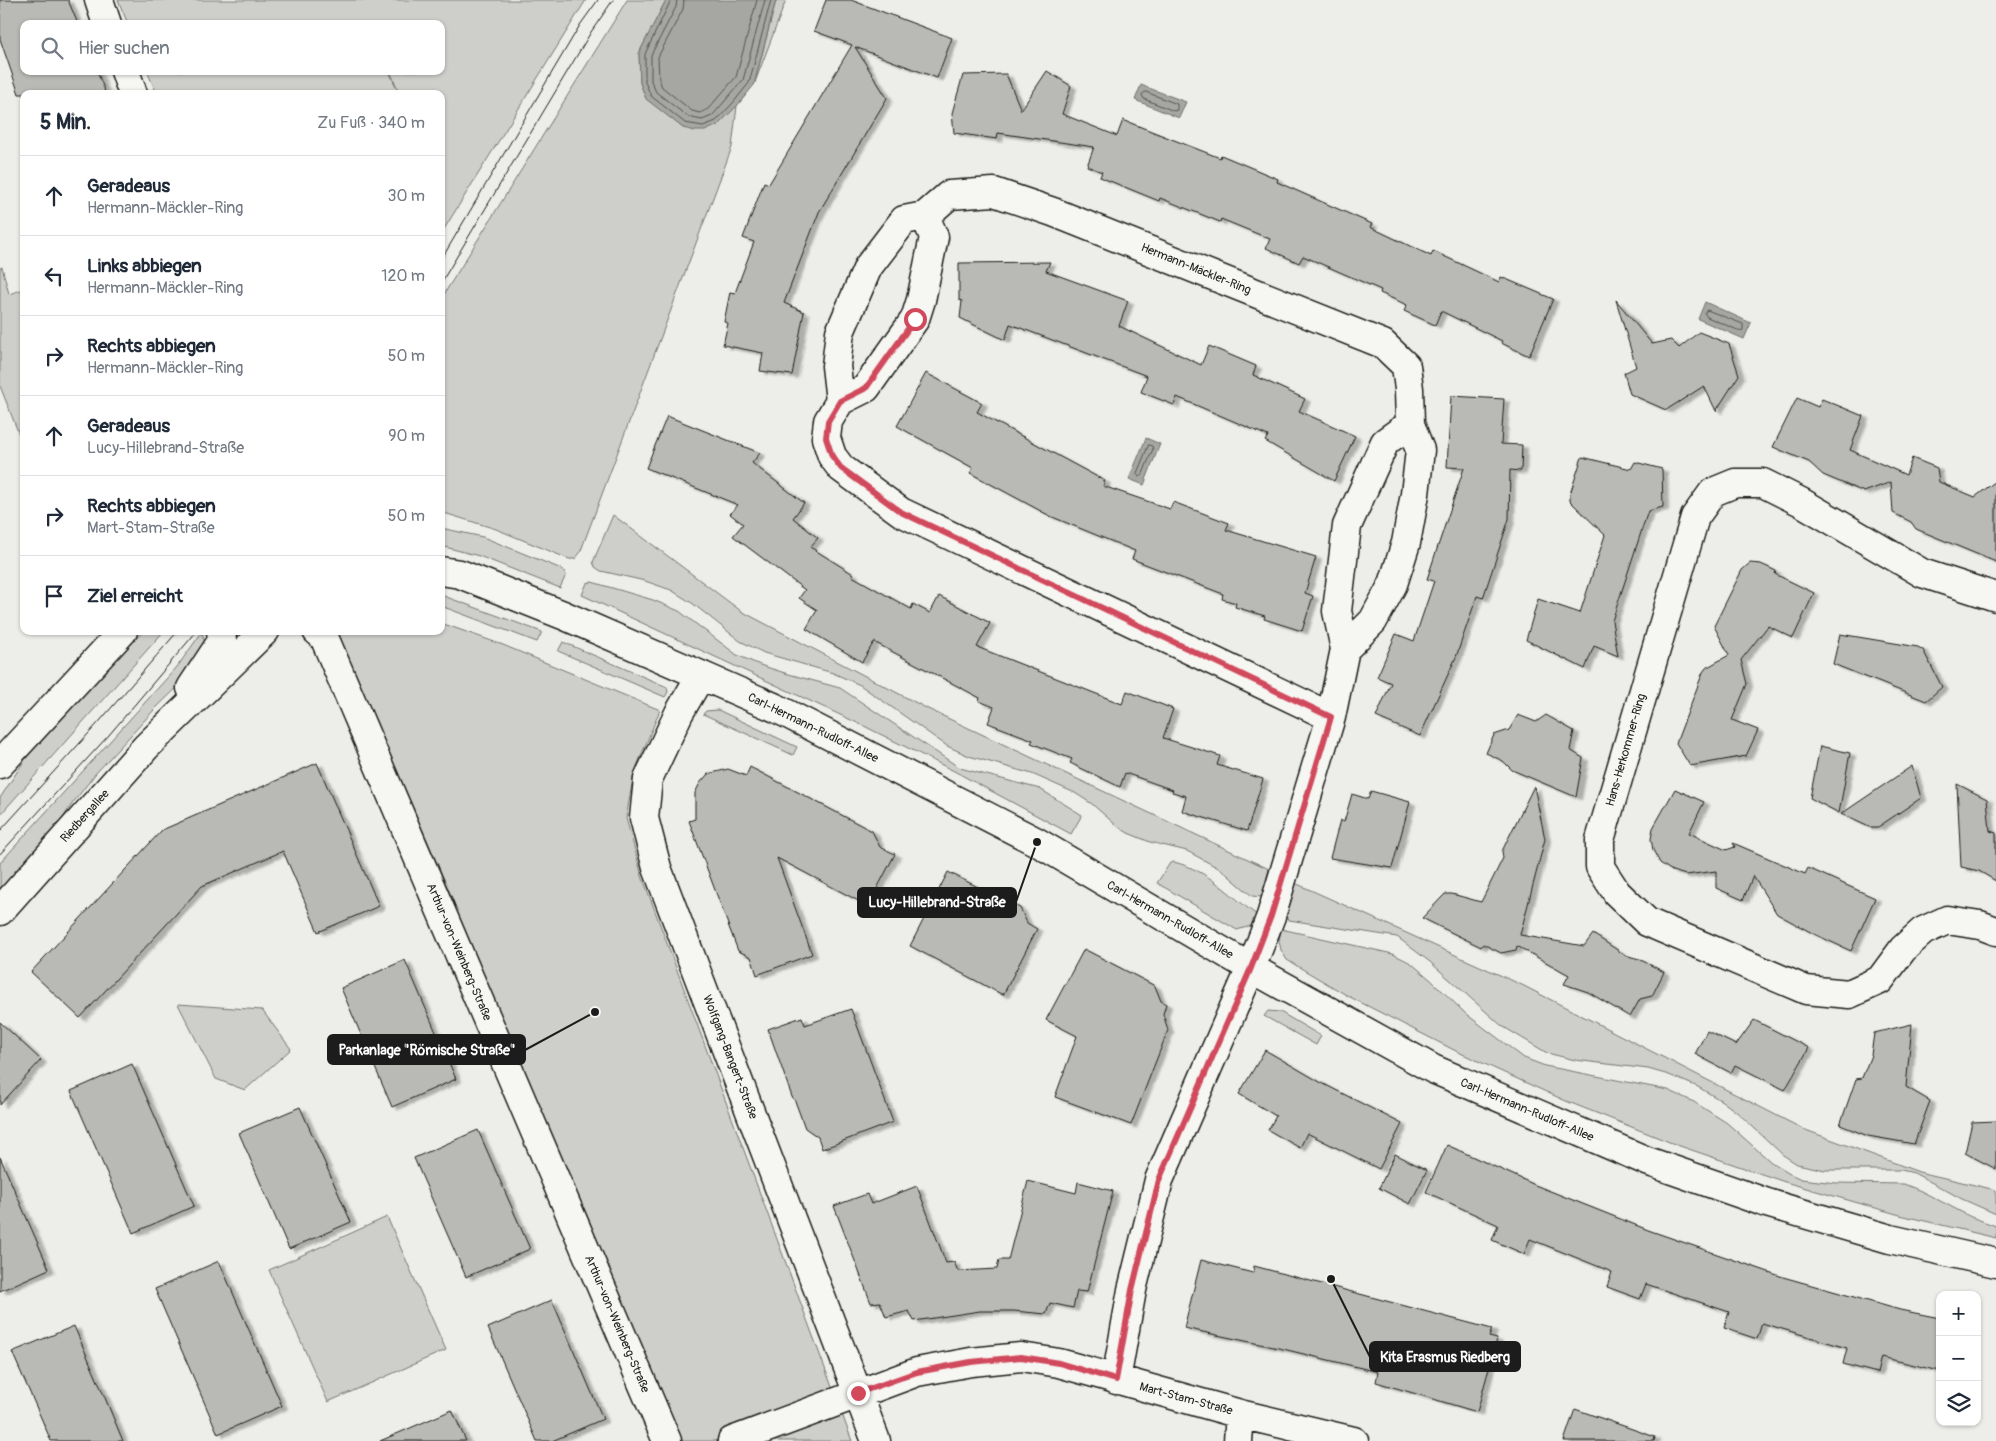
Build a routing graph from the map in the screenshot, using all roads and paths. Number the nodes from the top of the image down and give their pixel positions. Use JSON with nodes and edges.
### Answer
{"nodes":[{"id":1,"x":98,"y":0,"type":"edge"},
{"id":2,"x":106,"y":20,"type":"edge"},
{"id":3,"x":126,"y":75,"type":"edge"},
{"id":4,"x":132,"y":90,"type":"edge"},
{"id":5,"x":925,"y":216,"type":"junction"},
{"id":6,"x":840,"y":401,"type":"junction"},
{"id":7,"x":1410,"y":424,"type":"junction"},
{"id":8,"x":445,"y":572,"type":"edge"},
{"id":9,"x":1996,"y":597,"type":"edge"},
{"id":10,"x":119,"y":635,"type":"edge"},
{"id":11,"x":221,"y":635,"type":"edge"},
{"id":12,"x":262,"y":635,"type":"edge"},
{"id":13,"x":322,"y":635,"type":"edge"},
{"id":14,"x":1345,"y":649,"type":"junction"},
{"id":15,"x":701,"y":675,"type":"junction"},
{"id":16,"x":1331,"y":717,"type":"junction"},
{"id":17,"x":172,"y":722,"type":"junction"},
{"id":18,"x":0,"y":764,"type":"edge"},
{"id":19,"x":0,"y":911,"type":"edge"},
{"id":20,"x":1996,"y":931,"type":"edge"},
{"id":21,"x":1251,"y":968,"type":"junction"},
{"id":22,"x":1996,"y":1263,"type":"edge"},
{"id":23,"x":1116,"y":1380,"type":"junction"},
{"id":24,"x":858,"y":1393,"type":"junction"},
{"id":25,"x":1240,"y":1414,"type":"junction"},
{"id":26,"x":666,"y":1441,"type":"edge"},
{"id":27,"x":732,"y":1441,"type":"edge"},
{"id":28,"x":876,"y":1441,"type":"edge"},
{"id":29,"x":1238,"y":1441,"type":"edge"},
{"id":30,"x":1354,"y":1441,"type":"edge"}],
"edges":[{"from":1,"to":2,"type":"street"},
{"from":3,"to":4,"type":"street"},
{"from":5,"to":6,"type":"street","name":"Hermann-Mäckler-Ring"},
{"from":5,"to":6,"type":"street"},
{"from":5,"to":7,"type":"street","name":"Hermann-Mäckler-Ring"},
{"from":6,"to":16,"type":"street"},
{"from":7,"to":14,"type":"street","name":"Hermann-Mäckler-Ring"},
{"from":7,"to":14,"type":"street"},
{"from":8,"to":15,"type":"street","name":"Carl-Hermann-Rudloff-Allee"},
{"from":9,"to":20,"type":"street","name":"Hans-Herkommer-Ring"},
{"from":10,"to":18,"type":"street"},
{"from":11,"to":17,"type":"street","name":"Riedbergallee"},
{"from":12,"to":17,"type":"street","name":"Riedbergallee"},
{"from":13,"to":26,"type":"street","name":"Arthur-von-Weinberg-Straße"},
{"from":14,"to":16,"type":"street"},
{"from":15,"to":21,"type":"street","name":"Carl-Hermann-Rudloff-Allee"},
{"from":15,"to":24,"type":"street","name":"Wolfgang-Bangert-Straße"},
{"from":16,"to":21,"type":"street"},
{"from":17,"to":19,"type":"street","name":"Riedbergallee"},
{"from":21,"to":22,"type":"street","name":"Carl-Hermann-Rudloff-Allee"},
{"from":21,"to":23,"type":"street"},
{"from":23,"to":24,"type":"street","name":"Mart-Stam-Straße"},
{"from":23,"to":25,"type":"street","name":"Mart-Stam-Straße"},
{"from":24,"to":27,"type":"street","name":"Mart-Stam-Straße"},
{"from":24,"to":28,"type":"street","name":"Wolfgang-Bangert-Straße"},
{"from":25,"to":29,"type":"street"},
{"from":25,"to":30,"type":"street","name":"Mart-Stam-Straße"}]}
